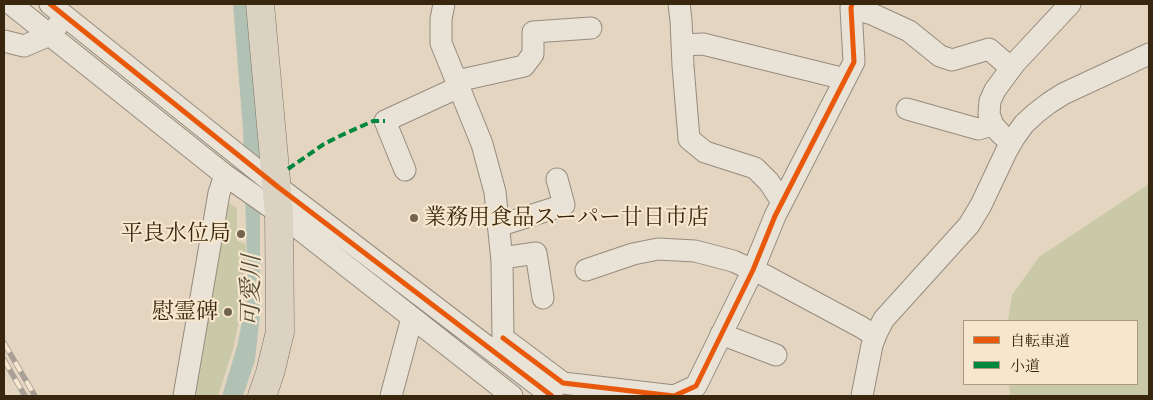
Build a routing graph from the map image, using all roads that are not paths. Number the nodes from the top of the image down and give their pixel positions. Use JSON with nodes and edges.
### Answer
{"nodes":[{"id":1,"x":12,"y":4,"type":"edge"},
{"id":2,"x":260,"y":4,"type":"edge"},
{"id":3,"x":444,"y":4,"type":"edge"},
{"id":4,"x":679,"y":4,"type":"edge"},
{"id":5,"x":1070,"y":4,"type":"edge"},
{"id":6,"x":851,"y":6,"type":"edge"},
{"id":7,"x":62,"y":8,"type":"edge"},
{"id":8,"x":592,"y":28,"type":"dead end"},
{"id":9,"x":50,"y":35,"type":"junction"},
{"id":10,"x":4,"y":41,"type":"edge"},
{"id":11,"x":682,"y":45,"type":"junction"},
{"id":12,"x":1149,"y":54,"type":"edge"},
{"id":13,"x":1011,"y":68,"type":"junction"},
{"id":14,"x":845,"y":79,"type":"junction"},
{"id":15,"x":458,"y":84,"type":"junction"},
{"id":16,"x":912,"y":115,"type":"dead end"},
{"id":17,"x":993,"y":125,"type":"junction"},
{"id":18,"x":1011,"y":143,"type":"junction"},
{"id":19,"x":405,"y":170,"type":"dead end"},
{"id":20,"x":226,"y":176,"type":"junction"},
{"id":21,"x":557,"y":180,"type":"dead end"},
{"id":22,"x":272,"y":195,"type":"junction"},
{"id":23,"x":782,"y":202,"type":"junction"},
{"id":24,"x":498,"y":226,"type":"junction"},
{"id":25,"x":502,"y":258,"type":"junction"},
{"id":26,"x":586,"y":270,"type":"dead end"},
{"id":27,"x":753,"y":270,"type":"junction"},
{"id":28,"x":543,"y":298,"type":"dead end"},
{"id":29,"x":412,"y":318,"type":"junction"},
{"id":30,"x":721,"y":334,"type":"junction"},
{"id":31,"x":875,"y":336,"type":"junction"},
{"id":32,"x":500,"y":346,"type":"junction"},
{"id":33,"x":776,"y":355,"type":"dead end"},
{"id":34,"x":501,"y":392,"type":"edge"},
{"id":35,"x":184,"y":396,"type":"edge"},
{"id":36,"x":262,"y":396,"type":"edge"},
{"id":37,"x":392,"y":396,"type":"edge"},
{"id":38,"x":552,"y":396,"type":"edge"},
{"id":39,"x":862,"y":396,"type":"edge"}],
"edges":[{"from":1,"to":9,"type":"street"},
{"from":2,"to":22,"type":"main road"},
{"from":3,"to":15,"type":"street"},
{"from":4,"to":11,"type":"street"},
{"from":5,"to":13,"type":"street"},
{"from":6,"to":13,"type":"street"},
{"from":6,"to":14,"type":"street"},
{"from":7,"to":9,"type":"street"},
{"from":7,"to":22,"type":"street"},
{"from":8,"to":15,"type":"street"},
{"from":9,"to":10,"type":"street"},
{"from":9,"to":20,"type":"street"},
{"from":11,"to":14,"type":"street"},
{"from":11,"to":23,"type":"street"},
{"from":12,"to":18,"type":"street"},
{"from":13,"to":17,"type":"street"},
{"from":14,"to":23,"type":"street"},
{"from":15,"to":19,"type":"street"},
{"from":15,"to":24,"type":"street"},
{"from":16,"to":17,"type":"street"},
{"from":17,"to":18,"type":"street"},
{"from":18,"to":31,"type":"street"},
{"from":20,"to":22,"type":"street"},
{"from":20,"to":35,"type":"street"},
{"from":21,"to":24,"type":"street"},
{"from":22,"to":29,"type":"street"},
{"from":22,"to":32,"type":"street"},
{"from":22,"to":36,"type":"main road"},
{"from":23,"to":27,"type":"street"},
{"from":24,"to":25,"type":"street"},
{"from":25,"to":28,"type":"street"},
{"from":25,"to":32,"type":"street"},
{"from":26,"to":27,"type":"street"},
{"from":27,"to":30,"type":"street"},
{"from":27,"to":31,"type":"street"},
{"from":29,"to":34,"type":"street"},
{"from":29,"to":37,"type":"street"},
{"from":30,"to":32,"type":"street"},
{"from":30,"to":33,"type":"street"},
{"from":31,"to":39,"type":"street"},
{"from":32,"to":34,"type":"street"},
{"from":32,"to":38,"type":"street"}]}
